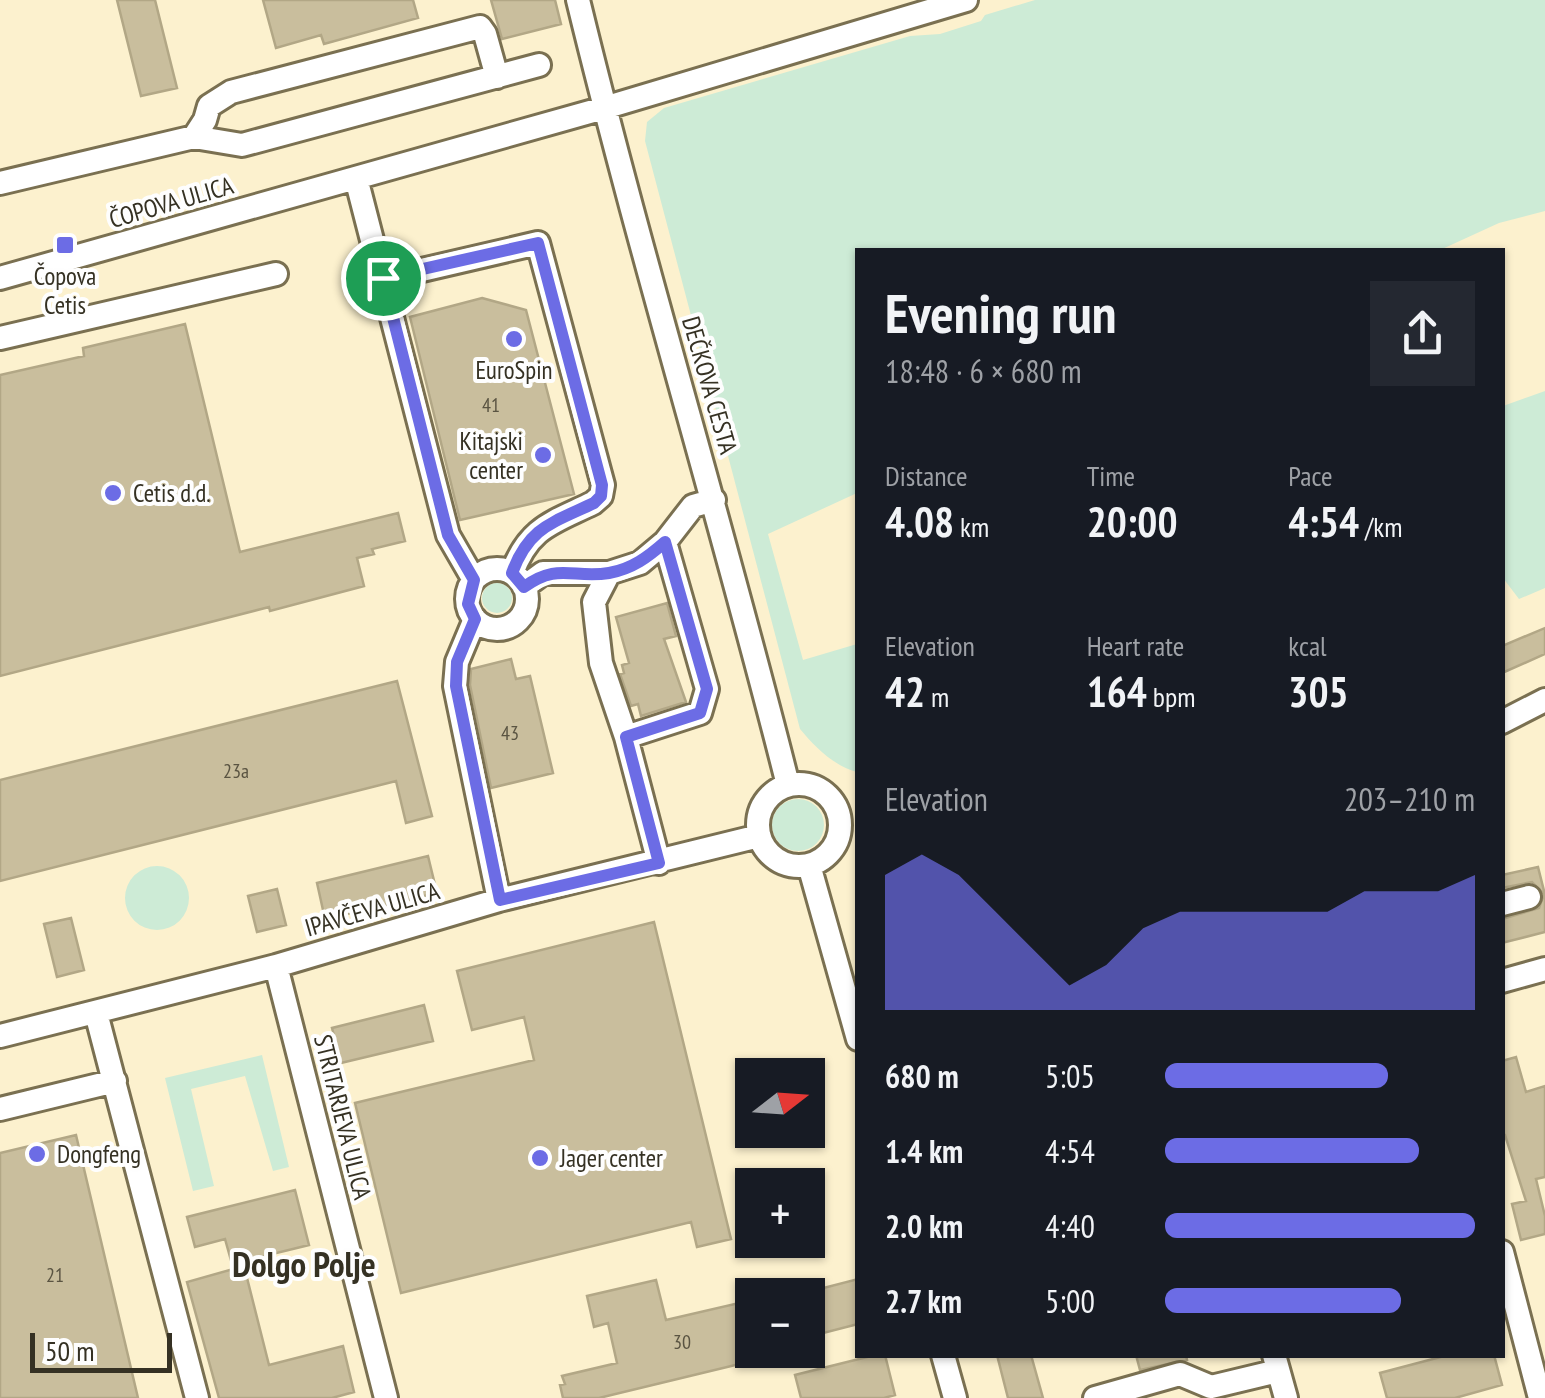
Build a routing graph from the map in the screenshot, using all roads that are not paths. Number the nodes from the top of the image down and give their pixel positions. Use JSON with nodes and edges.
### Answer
{"nodes":[{"id":1,"x":578,"y":0,"type":"edge"},
{"id":2,"x":966,"y":0,"type":"edge"},
{"id":3,"x":539,"y":64,"type":"dead end"},
{"id":4,"x":497,"y":77,"type":"junction"},
{"id":5,"x":604,"y":108,"type":"junction"},
{"id":6,"x":194,"y":137,"type":"junction"},
{"id":7,"x":356,"y":178,"type":"junction"},
{"id":8,"x":0,"y":183,"type":"edge"},
{"id":9,"x":276,"y":274,"type":"dead end"},
{"id":10,"x":0,"y":278,"type":"edge"},
{"id":11,"x":383,"y":278,"type":"junction"},
{"id":12,"x":0,"y":338,"type":"edge"},
{"id":13,"x":714,"y":500,"type":"junction"},
{"id":14,"x":665,"y":542,"type":"junction"},
{"id":15,"x":609,"y":573,"type":"junction"},
{"id":16,"x":474,"y":580,"type":"junction"},
{"id":17,"x":518,"y":580,"type":"junction"},
{"id":18,"x":475,"y":619,"type":"junction"},
{"id":19,"x":1545,"y":700,"type":"edge"},
{"id":20,"x":1505,"y":720,"type":"edge"},
{"id":21,"x":626,"y":737,"type":"junction"},
{"id":22,"x":788,"y":785,"type":"junction"},
{"id":23,"x":848,"y":811,"type":"edge"},
{"id":24,"x":759,"y":836,"type":"junction"},
{"id":25,"x":659,"y":863,"type":"junction"},
{"id":26,"x":810,"y":864,"type":"junction"},
{"id":27,"x":1529,"y":897,"type":"dead end"},
{"id":28,"x":500,"y":900,"type":"junction"},
{"id":29,"x":1505,"y":903,"type":"edge"},
{"id":30,"x":276,"y":966,"type":"junction"},
{"id":31,"x":1545,"y":969,"type":"edge"},
{"id":32,"x":1505,"y":980,"type":"edge"},
{"id":33,"x":96,"y":1013,"type":"junction"},
{"id":34,"x":855,"y":1027,"type":"edge"},
{"id":35,"x":0,"y":1036,"type":"edge"},
{"id":36,"x":115,"y":1081,"type":"junction"},
{"id":37,"x":0,"y":1108,"type":"edge"},
{"id":38,"x":1505,"y":1264,"type":"edge"},
{"id":39,"x":944,"y":1358,"type":"edge"},
{"id":40,"x":1276,"y":1363,"type":"edge"},
{"id":41,"x":197,"y":1398,"type":"edge"},
{"id":42,"x":386,"y":1398,"type":"edge"},
{"id":43,"x":954,"y":1398,"type":"edge"},
{"id":44,"x":1095,"y":1398,"type":"edge"},
{"id":45,"x":1286,"y":1398,"type":"edge"},
{"id":46,"x":1540,"y":1398,"type":"edge"}],
"edges":[{"from":1,"to":5,"type":"street","name":"DEČKOVA CESTA"},
{"from":2,"to":5,"type":"street","name":"ČOPOVA ULICA"},
{"from":3,"to":4,"type":"street"},
{"from":4,"to":6,"type":"street"},
{"from":4,"to":6,"type":"street"},
{"from":5,"to":7,"type":"street","name":"ČOPOVA ULICA"},
{"from":5,"to":13,"type":"street","name":"DEČKOVA CESTA"},
{"from":6,"to":8,"type":"street"},
{"from":7,"to":10,"type":"street","name":"ČOPOVA ULICA"},
{"from":7,"to":11,"type":"street"},
{"from":9,"to":12,"type":"street"},
{"from":11,"to":16,"type":"street"},
{"from":11,"to":17,"type":"street"},
{"from":13,"to":14,"type":"street"},
{"from":13,"to":22,"type":"street","name":"DEČKOVA CESTA"},
{"from":14,"to":15,"type":"street"},
{"from":14,"to":21,"type":"street"},
{"from":15,"to":17,"type":"street"},
{"from":15,"to":21,"type":"street"},
{"from":16,"to":17,"type":"street"},
{"from":16,"to":18,"type":"street"},
{"from":17,"to":18,"type":"street"},
{"from":18,"to":28,"type":"street"},
{"from":19,"to":20,"type":"street"},
{"from":21,"to":25,"type":"street"},
{"from":22,"to":23,"type":"street"},
{"from":22,"to":24,"type":"street"},
{"from":23,"to":26,"type":"street"},
{"from":24,"to":25,"type":"street","name":"IPAVČEVA ULICA"},
{"from":24,"to":26,"type":"street"},
{"from":25,"to":28,"type":"street","name":"IPAVČEVA ULICA"},
{"from":26,"to":34,"type":"street"},
{"from":27,"to":29,"type":"street"},
{"from":28,"to":30,"type":"street","name":"IPAVČEVA ULICA"},
{"from":30,"to":33,"type":"street","name":"IPAVČEVA ULICA"},
{"from":30,"to":42,"type":"street","name":"STRITARJEVA ULICA"},
{"from":31,"to":32,"type":"street"},
{"from":33,"to":35,"type":"street","name":"IPAVČEVA ULICA"},
{"from":33,"to":36,"type":"street"},
{"from":36,"to":37,"type":"street"},
{"from":36,"to":41,"type":"street"},
{"from":38,"to":46,"type":"street"},
{"from":39,"to":43,"type":"street"},
{"from":40,"to":44,"type":"street"},
{"from":40,"to":45,"type":"street"}]}
